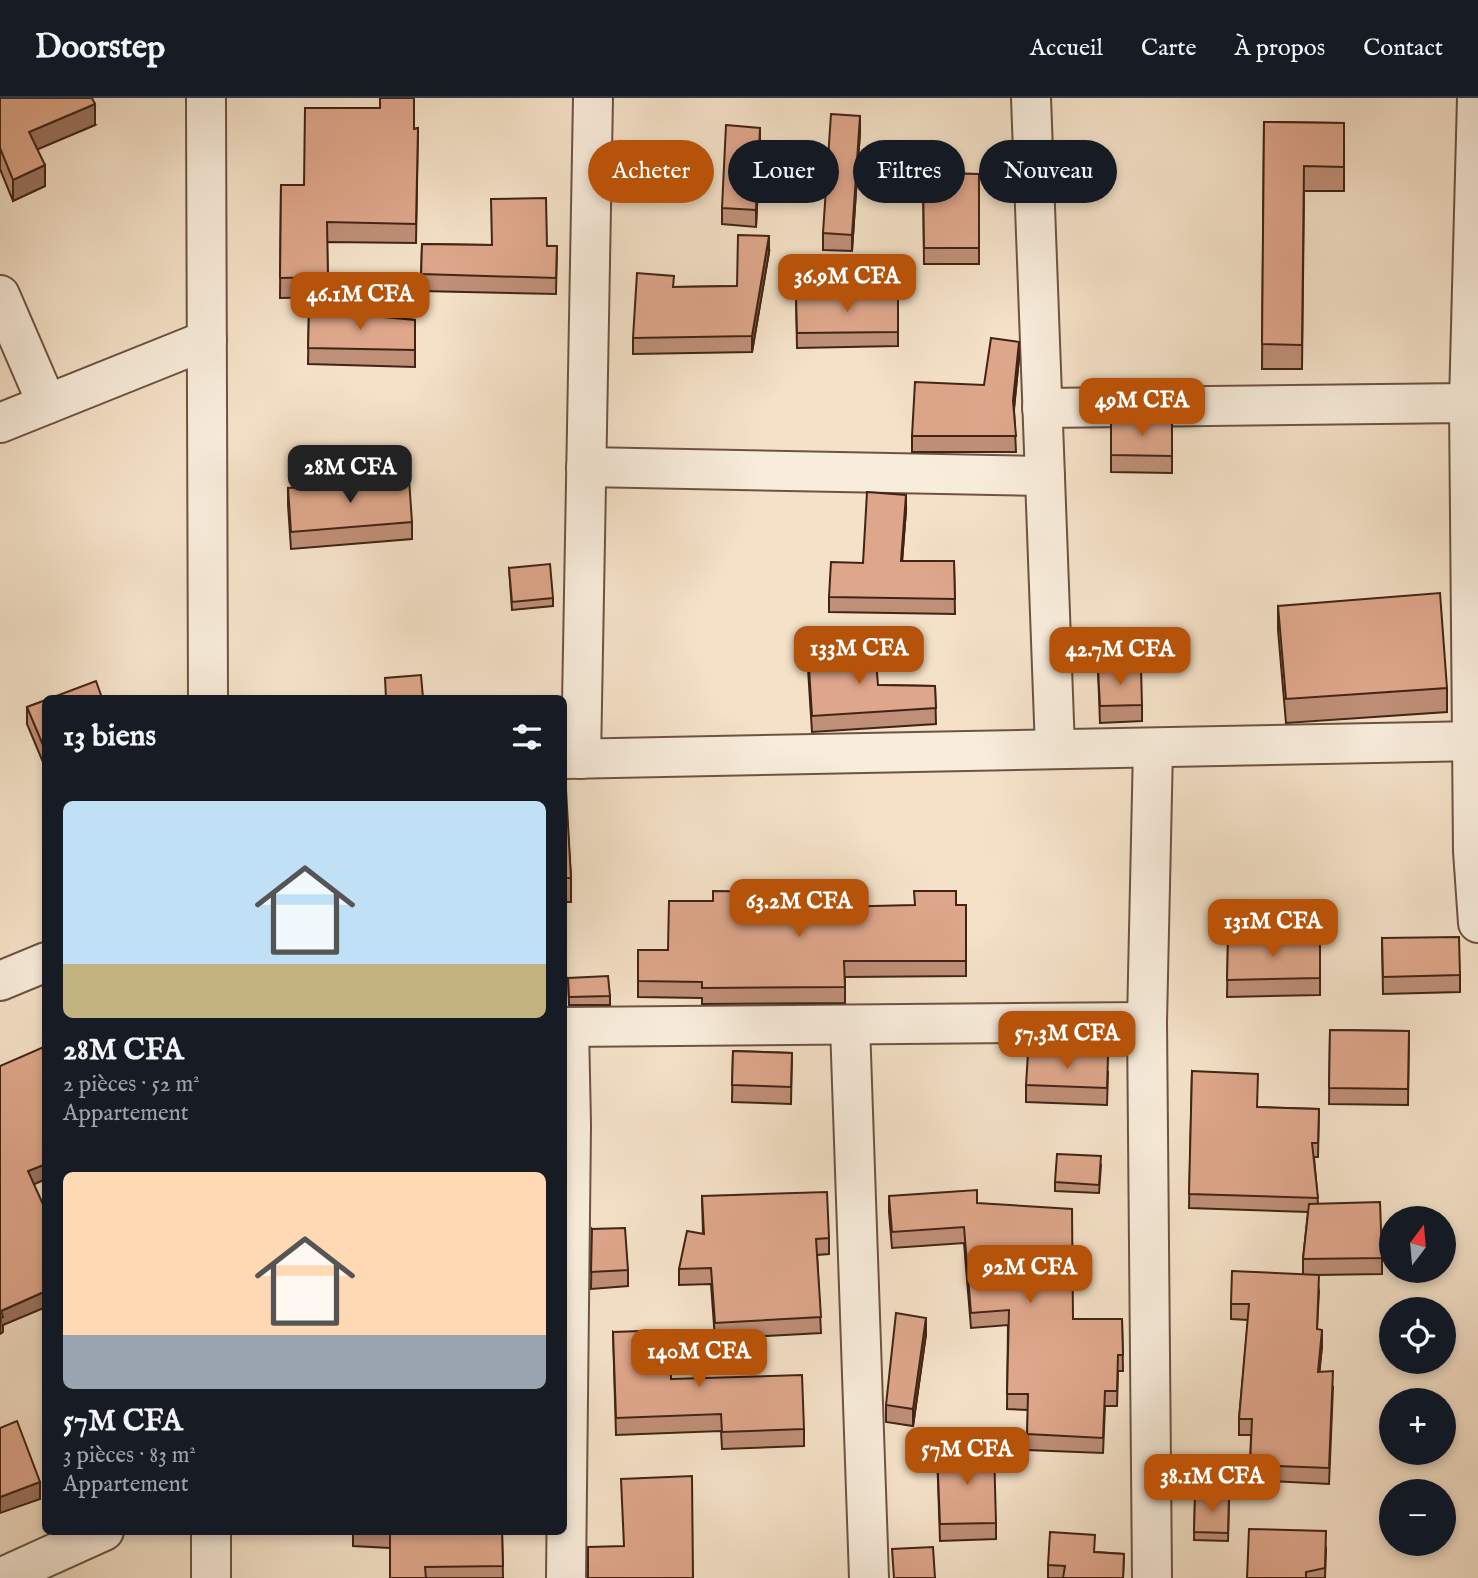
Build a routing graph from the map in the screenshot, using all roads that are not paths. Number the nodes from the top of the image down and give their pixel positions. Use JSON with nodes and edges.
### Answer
{"nodes":[{"id":1,"x":206,"y":98,"type":"edge"},
{"id":2,"x":593,"y":98,"type":"edge"},
{"id":3,"x":1031,"y":98,"type":"edge"},
{"id":4,"x":1477,"y":98,"type":"edge"},
{"id":5,"x":0,"y":295,"type":"edge"},
{"id":6,"x":207,"y":340,"type":"junction"},
{"id":7,"x":1469,"y":403,"type":"junction"},
{"id":8,"x":47,"y":404,"type":"junction"},
{"id":9,"x":1042,"y":408,"type":"junction"},
{"id":10,"x":0,"y":423,"type":"edge"},
{"id":11,"x":586,"y":467,"type":"junction"},
{"id":12,"x":1045,"y":476,"type":"junction"},
{"id":13,"x":208,"y":695,"type":"edge"},
{"id":14,"x":1476,"y":741,"type":"edge"},
{"id":15,"x":1153,"y":748,"type":"junction"},
{"id":16,"x":1055,"y":750,"type":"junction"},
{"id":17,"x":572,"y":759,"type":"edge"},
{"id":18,"x":1478,"y":923,"type":"edge"},
{"id":19,"x":42,"y":964,"type":"edge"},
{"id":20,"x":0,"y":981,"type":"edge"},
{"id":21,"x":1147,"y":1022,"type":"junction"},
{"id":22,"x":850,"y":1025,"type":"junction"},
{"id":23,"x":567,"y":1027,"type":"edge"},
{"id":24,"x":567,"y":1047,"type":"edge"},
{"id":25,"x":567,"y":1487,"type":"edge"},
{"id":26,"x":95,"y":1535,"type":"edge"},
{"id":27,"x":211,"y":1535,"type":"edge"},
{"id":28,"x":566,"y":1535,"type":"edge"},
{"id":29,"x":0,"y":1578,"type":"edge"},
{"id":30,"x":211,"y":1578,"type":"edge"},
{"id":31,"x":566,"y":1578,"type":"edge"},
{"id":32,"x":869,"y":1578,"type":"edge"},
{"id":33,"x":1152,"y":1578,"type":"edge"}],
"edges":[{"from":1,"to":6,"type":"street"},
{"from":2,"to":11,"type":"street"},
{"from":3,"to":9,"type":"street"},
{"from":4,"to":7,"type":"street"},
{"from":5,"to":8,"type":"street"},
{"from":6,"to":8,"type":"street"},
{"from":6,"to":13,"type":"street"},
{"from":7,"to":9,"type":"street"},
{"from":7,"to":14,"type":"street"},
{"from":8,"to":10,"type":"street"},
{"from":9,"to":12,"type":"street"},
{"from":11,"to":12,"type":"street"},
{"from":11,"to":17,"type":"street"},
{"from":12,"to":16,"type":"street"},
{"from":14,"to":15,"type":"street"},
{"from":14,"to":18,"type":"street"},
{"from":15,"to":16,"type":"street"},
{"from":15,"to":21,"type":"street"},
{"from":16,"to":17,"type":"street"},
{"from":19,"to":20,"type":"street"},
{"from":21,"to":22,"type":"street"},
{"from":21,"to":33,"type":"street"},
{"from":22,"to":23,"type":"street"},
{"from":22,"to":32,"type":"street"},
{"from":24,"to":25,"type":"street"},
{"from":26,"to":29,"type":"street"},
{"from":27,"to":30,"type":"street"},
{"from":28,"to":31,"type":"street"}]}
